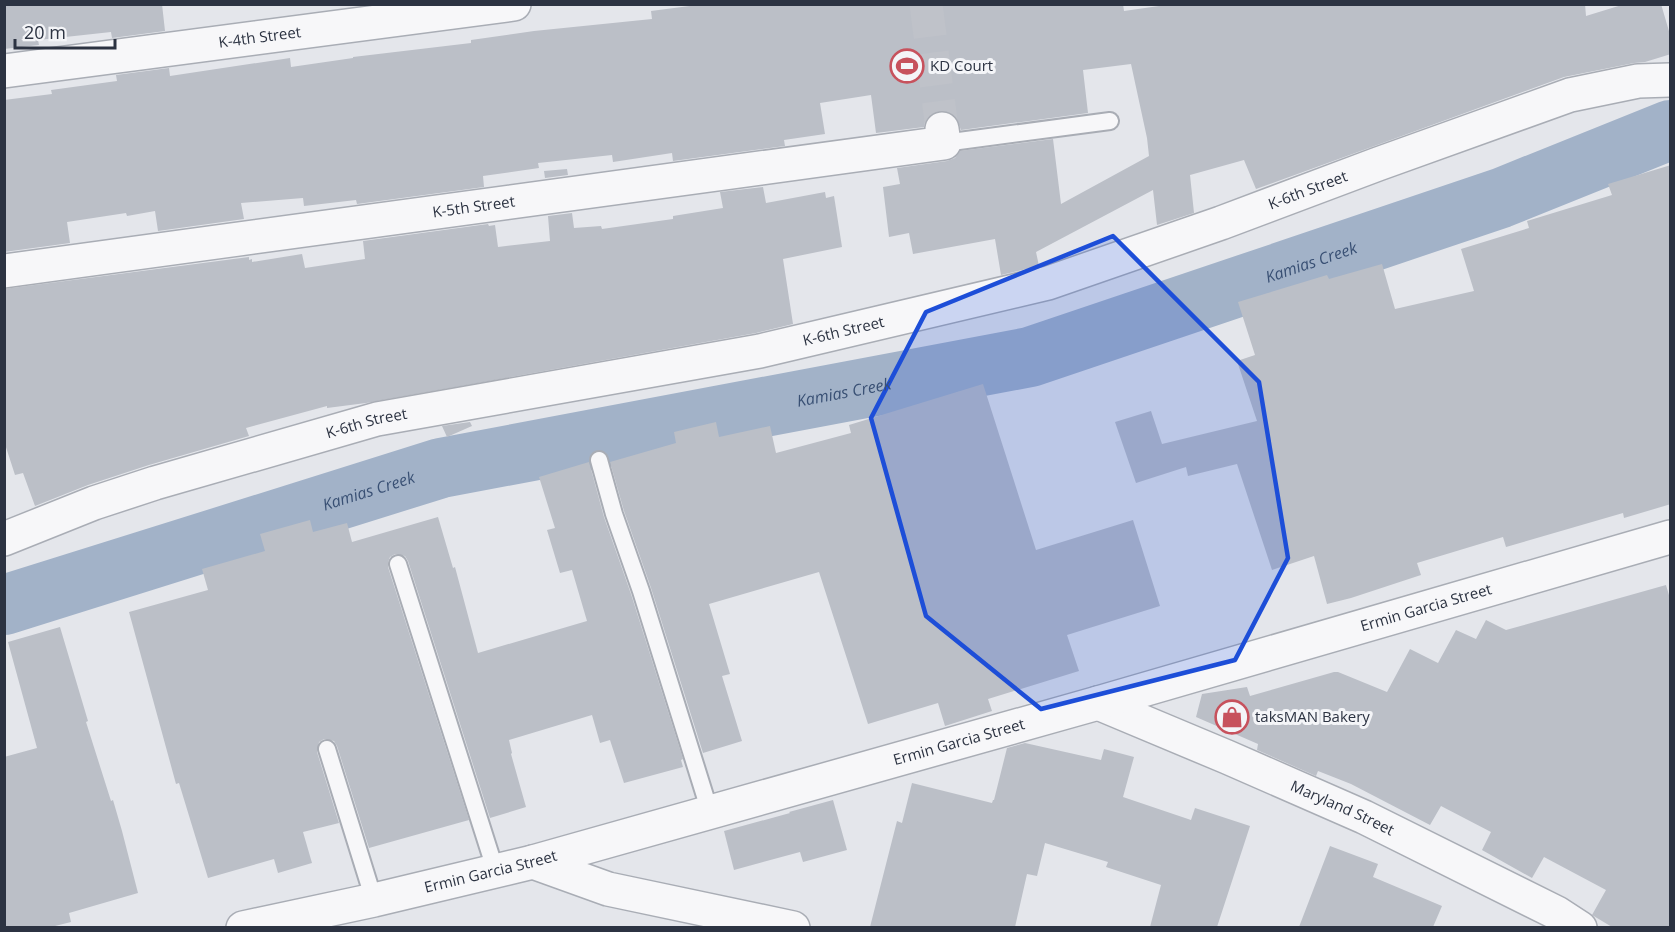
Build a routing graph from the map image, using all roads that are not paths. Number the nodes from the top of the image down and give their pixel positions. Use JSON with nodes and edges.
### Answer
{"nodes":[{"id":1,"x":514,"y":4,"type":"edge"},
{"id":2,"x":4,"y":71,"type":"edge"},
{"id":3,"x":1671,"y":80,"type":"edge"},
{"id":4,"x":1110,"y":121,"type":"dead end"},
{"id":5,"x":943,"y":136,"type":"joint"},
{"id":6,"x":4,"y":271,"type":"edge"},
{"id":7,"x":599,"y":460,"type":"dead end"},
{"id":8,"x":1671,"y":537,"type":"edge"},
{"id":9,"x":4,"y":539,"type":"edge"},
{"id":10,"x":398,"y":564,"type":"dead end"},
{"id":11,"x":1098,"y":703,"type":"junction"},
{"id":12,"x":327,"y":748,"type":"dead end"},
{"id":13,"x":710,"y":812,"type":"junction"},
{"id":14,"x":533,"y":862,"type":"junction"},
{"id":15,"x":496,"y":872,"type":"junction"},
{"id":16,"x":374,"y":900,"type":"junction"},
{"id":17,"x":243,"y":927,"type":"edge"},
{"id":18,"x":793,"y":927,"type":"edge"},
{"id":19,"x":1580,"y":927,"type":"edge"}],
"edges":[{"from":1,"to":2,"type":"street","name":"K-4th Street"},
{"from":3,"to":9,"type":"street","name":"K-6th Street"},
{"from":4,"to":5,"type":"lane"},
{"from":5,"to":6,"type":"street","name":"K-5th Street"},
{"from":7,"to":13,"type":"lane"},
{"from":8,"to":11,"type":"street","name":"Ermin Garcia Street"},
{"from":10,"to":15,"type":"lane"},
{"from":11,"to":13,"type":"street","name":"Ermin Garcia Street"},
{"from":11,"to":19,"type":"street","name":"Maryland Street"},
{"from":12,"to":16,"type":"lane"},
{"from":13,"to":14,"type":"street","name":"Ermin Garcia Street"},
{"from":14,"to":15,"type":"street","name":"Ermin Garcia Street"},
{"from":14,"to":18,"type":"street"},
{"from":15,"to":16,"type":"street","name":"Ermin Garcia Street"},
{"from":16,"to":17,"type":"street","name":"Ermin Garcia Street"}]}
